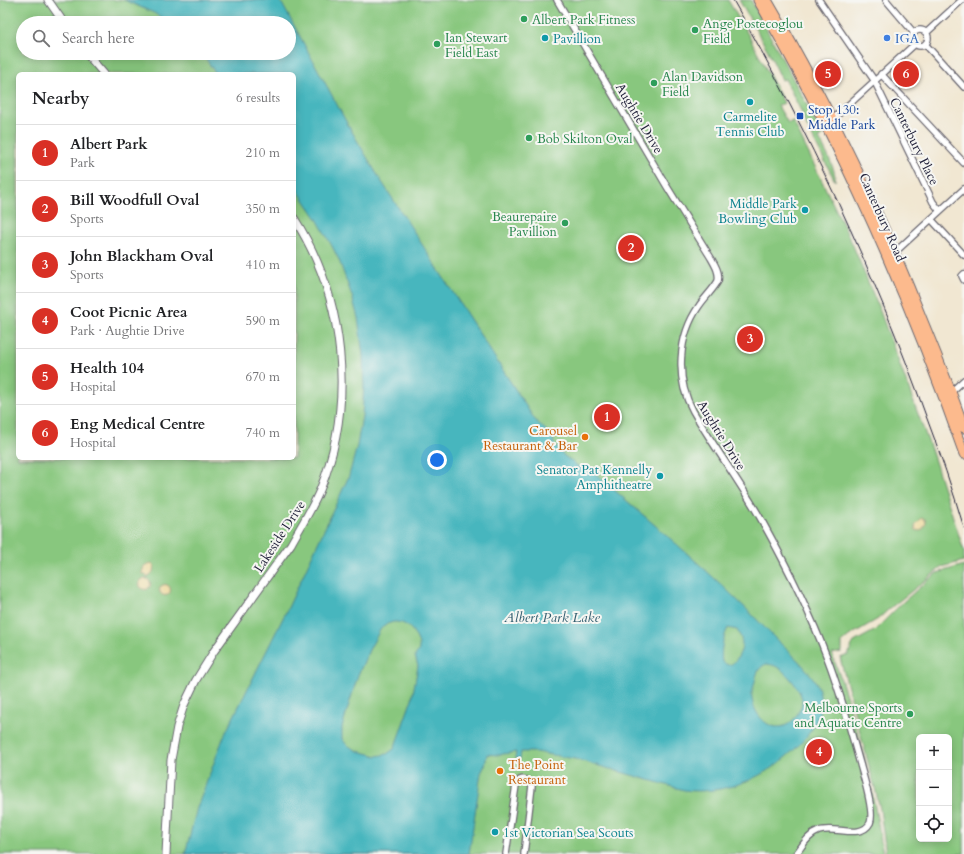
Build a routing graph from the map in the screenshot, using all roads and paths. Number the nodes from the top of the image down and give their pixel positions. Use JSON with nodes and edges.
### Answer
{"nodes":[{"id":1,"x":48,"y":0,"type":"edge"},
{"id":2,"x":557,"y":0,"type":"edge"},
{"id":3,"x":758,"y":0,"type":"edge"},
{"id":4,"x":819,"y":0,"type":"edge"},
{"id":5,"x":886,"y":0,"type":"edge"},
{"id":6,"x":963,"y":0,"type":"edge"},
{"id":7,"x":768,"y":3,"type":"edge"},
{"id":8,"x":59,"y":16,"type":"edge"},
{"id":9,"x":914,"y":33,"type":"junction"},
{"id":10,"x":926,"y":33,"type":"junction"},
{"id":11,"x":915,"y":44,"type":"junction"},
{"id":12,"x":925,"y":44,"type":"junction"},
{"id":13,"x":92,"y":60,"type":"edge"},
{"id":14,"x":102,"y":72,"type":"edge"},
{"id":15,"x":881,"y":74,"type":"junction"},
{"id":16,"x":874,"y":80,"type":"junction"},
{"id":17,"x":964,"y":86,"type":"edge"},
{"id":18,"x":833,"y":119,"type":"junction"},
{"id":19,"x":964,"y":163,"type":"edge"},
{"id":20,"x":964,"y":189,"type":"edge"},
{"id":21,"x":940,"y":211,"type":"junction"},
{"id":22,"x":931,"y":219,"type":"junction"},
{"id":23,"x":296,"y":221,"type":"edge"},
{"id":24,"x":892,"y":255,"type":"junction"},
{"id":25,"x":964,"y":255,"type":"edge"},
{"id":26,"x":964,"y":274,"type":"edge"},
{"id":27,"x":964,"y":280,"type":"edge"},
{"id":28,"x":964,"y":380,"type":"edge"},
{"id":29,"x":948,"y":395,"type":"junction"},
{"id":30,"x":964,"y":428,"type":"edge"},
{"id":31,"x":964,"y":454,"type":"edge"},
{"id":32,"x":166,"y":854,"type":"edge"},
{"id":33,"x":506,"y":854,"type":"edge"},
{"id":34,"x":524,"y":854,"type":"edge"},
{"id":35,"x":796,"y":854,"type":"edge"}],
"edges":[{"from":1,"to":8,"type":"street"},
{"from":2,"to":35,"type":"street","name":"Aughtie Drive"},
{"from":3,"to":7,"type":"main road","name":"Canterbury Road"},
{"from":4,"to":16,"type":"street","name":"Canterbury Place"},
{"from":5,"to":9,"type":"street"},
{"from":6,"to":10,"type":"street"},
{"from":7,"to":18,"type":"main road","name":"Canterbury Road"},
{"from":7,"to":24,"type":"main road","name":"Canterbury Road"},
{"from":9,"to":10,"type":"street"},
{"from":9,"to":11,"type":"street"},
{"from":10,"to":12,"type":"street"},
{"from":11,"to":12,"type":"street"},
{"from":11,"to":15,"type":"street"},
{"from":12,"to":17,"type":"street"},
{"from":13,"to":14,"type":"street"},
{"from":15,"to":16,"type":"street"},
{"from":15,"to":19,"type":"street"},
{"from":16,"to":18,"type":"street"},
{"from":16,"to":21,"type":"street","name":"Canterbury Place"},
{"from":18,"to":24,"type":"main road","name":"Canterbury Road"},
{"from":20,"to":21,"type":"street"},
{"from":21,"to":22,"type":"street"},
{"from":22,"to":24,"type":"street"},
{"from":22,"to":25,"type":"street"},
{"from":23,"to":32,"type":"street","name":"Lakeside Drive"},
{"from":24,"to":29,"type":"main road","name":"Canterbury Road"},
{"from":26,"to":27,"type":"street"},
{"from":28,"to":29,"type":"street"},
{"from":29,"to":30,"type":"main road","name":"Canterbury Road"},
{"from":29,"to":31,"type":"main road","name":"Canterbury Road"},
{"from":33,"to":34,"type":"street"}]}
